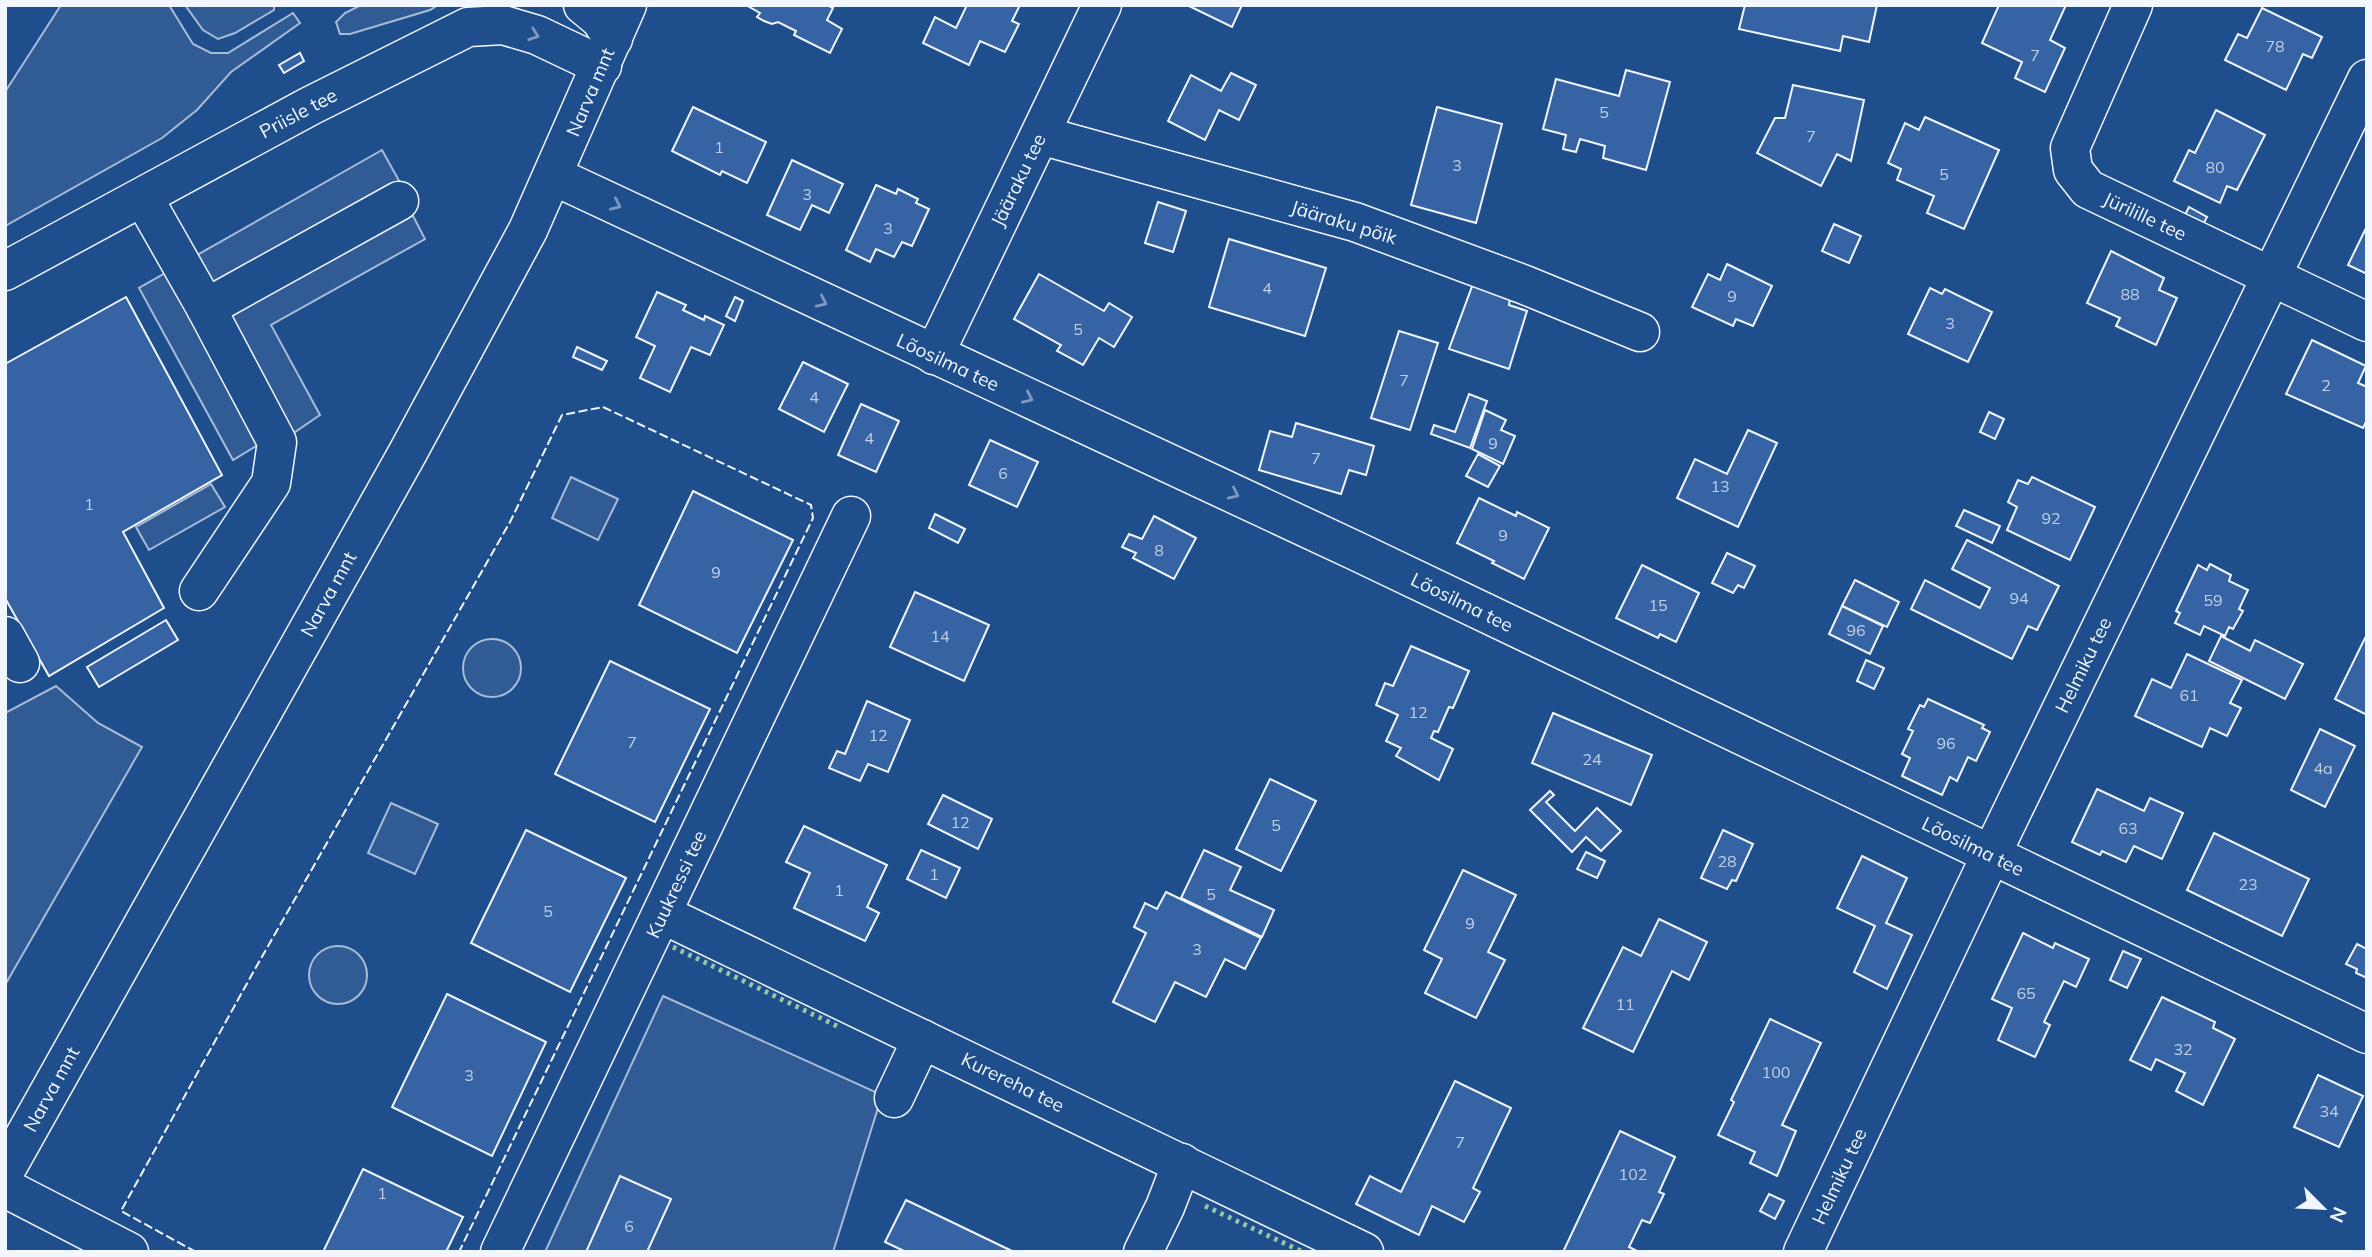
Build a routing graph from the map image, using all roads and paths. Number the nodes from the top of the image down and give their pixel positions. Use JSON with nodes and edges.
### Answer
{"nodes":[{"id":1,"x":501,"y":5,"type":"edge"},
{"id":2,"x":583,"y":5,"type":"edge"},
{"id":3,"x":1102,"y":5,"type":"edge"},
{"id":4,"x":2133,"y":5,"type":"edge"},
{"id":5,"x":468,"y":27,"type":"junction"},
{"id":6,"x":614,"y":37,"type":"edge"},
{"id":7,"x":2367,"y":79,"type":"edge"},
{"id":8,"x":1040,"y":135,"type":"junction"},
{"id":9,"x":554,"y":176,"type":"junction"},
{"id":10,"x":143,"y":197,"type":"junction"},
{"id":11,"x":399,"y":201,"type":"dead end"},
{"id":12,"x":5,"y":271,"type":"edge"},
{"id":13,"x":2272,"y":276,"type":"junction"},
{"id":14,"x":206,"y":308,"type":"junction"},
{"id":15,"x":2367,"y":322,"type":"edge"},
{"id":16,"x":1640,"y":332,"type":"dead end"},
{"id":17,"x":934,"y":355,"type":"junction"},
{"id":18,"x":851,"y":516,"type":"dead end"},
{"id":19,"x":199,"y":591,"type":"dead end"},
{"id":20,"x":1991,"y":855,"type":"junction"},
{"id":21,"x":662,"y":914,"type":"junction"},
{"id":22,"x":2367,"y":1034,"type":"edge"},
{"id":23,"x":922,"y":1039,"type":"junction"},
{"id":24,"x":894,"y":1098,"type":"dead end"},
{"id":25,"x":1182,"y":1163,"type":"junction"},
{"id":26,"x":5,"y":1171,"type":"edge"},
{"id":27,"x":5,"y":1188,"type":"edge"},
{"id":28,"x":129,"y":1252,"type":"edge"},
{"id":29,"x":500,"y":1252,"type":"edge"},
{"id":30,"x":1143,"y":1252,"type":"edge"},
{"id":31,"x":1364,"y":1252,"type":"edge"},
{"id":32,"x":1803,"y":1252,"type":"edge"}],
"edges":[{"from":1,"to":5,"type":"street"},
{"from":2,"to":6,"type":"street"},
{"from":3,"to":8,"type":"street","name":"Jääraku tee"},
{"from":4,"to":13,"type":"street","name":"Jürilille tee"},
{"from":5,"to":6,"type":"street","name":"Priisle tee","one_way":true},
{"from":5,"to":10,"type":"street","name":"Priisle tee"},
{"from":6,"to":9,"type":"street","name":"Narva mnt"},
{"from":7,"to":13,"type":"street","name":"Helmiku tee"},
{"from":8,"to":16,"type":"street","name":"Jääraku põik"},
{"from":8,"to":17,"type":"street","name":"Jääraku tee"},
{"from":9,"to":17,"type":"street","name":"Lõosilma tee","one_way":true},
{"from":9,"to":26,"type":"street","name":"Narva mnt"},
{"from":10,"to":12,"type":"street","name":"Priisle tee"},
{"from":10,"to":14,"type":"street"},
{"from":11,"to":14,"type":"street"},
{"from":13,"to":15,"type":"street","name":"Jürilille tee"},
{"from":13,"to":20,"type":"street","name":"Helmiku tee"},
{"from":14,"to":19,"type":"street"},
{"from":17,"to":20,"type":"street","name":"Lõosilma tee","one_way":true},
{"from":18,"to":21,"type":"street","name":"Kuukressi tee"},
{"from":20,"to":22,"type":"street","name":"Lõosilma tee"},
{"from":20,"to":32,"type":"street","name":"Helmiku tee"},
{"from":21,"to":23,"type":"street","name":"Kurereha tee"},
{"from":21,"to":29,"type":"street","name":"Kuukressi tee"},
{"from":23,"to":24,"type":"street"},
{"from":23,"to":25,"type":"street","name":"Kurereha tee"},
{"from":25,"to":30,"type":"street"},
{"from":25,"to":31,"type":"street","name":"Kurereha tee"},
{"from":27,"to":28,"type":"street"}]}
